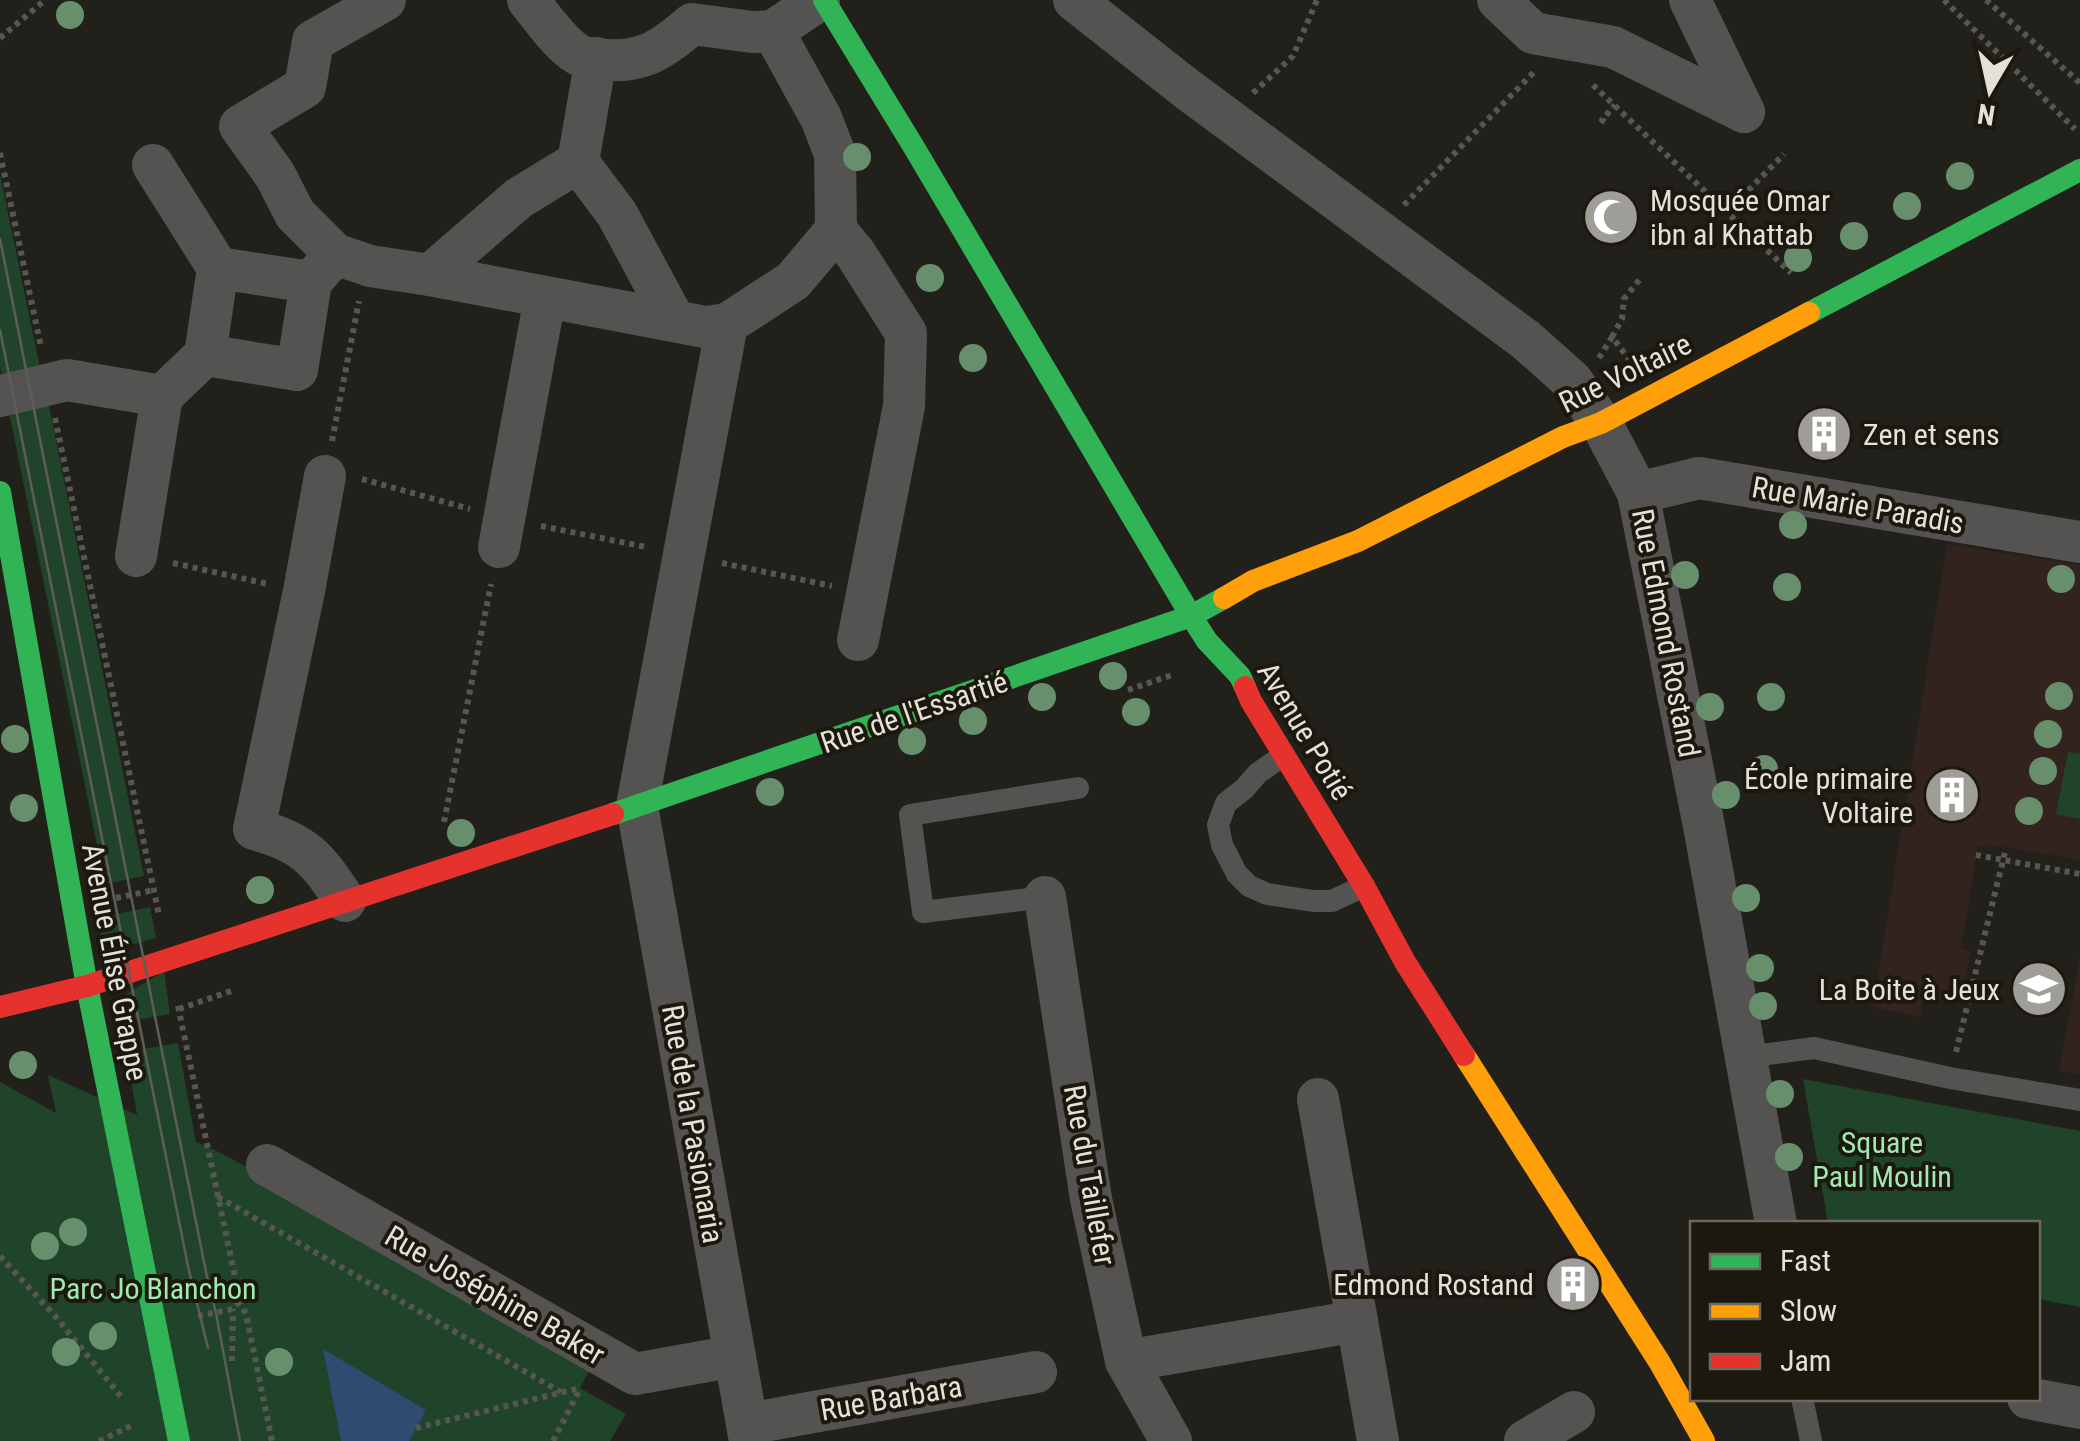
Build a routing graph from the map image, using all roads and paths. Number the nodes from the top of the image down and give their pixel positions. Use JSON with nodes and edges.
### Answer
{"nodes":[{"id":1,"x":45,"y":0,"type":"edge"},
{"id":2,"x":385,"y":0,"type":"edge"},
{"id":3,"x":528,"y":0,"type":"edge"},
{"id":4,"x":821,"y":0,"type":"edge"},
{"id":5,"x":1317,"y":0,"type":"edge"},
{"id":6,"x":1498,"y":0,"type":"edge"},
{"id":7,"x":1690,"y":0,"type":"edge"},
{"id":8,"x":1944,"y":0,"type":"edge"},
{"id":9,"x":1986,"y":0,"type":"edge"},
{"id":10,"x":1095,"y":7,"type":"edge"},
{"id":11,"x":773,"y":31,"type":"junction"},
{"id":12,"x":0,"y":38,"type":"edge"},
{"id":13,"x":1567,"y":39,"type":"junction"},
{"id":14,"x":596,"y":58,"type":"junction"},
{"id":15,"x":2080,"y":82,"type":"edge"},
{"id":16,"x":1592,"y":84,"type":"dead end"},
{"id":17,"x":1615,"y":105,"type":"junction"},
{"id":18,"x":1226,"y":118,"type":"junction"},
{"id":19,"x":1605,"y":122,"type":"dead end"},
{"id":20,"x":2080,"y":133,"type":"edge"},
{"id":21,"x":0,"y":153,"type":"edge"},
{"id":22,"x":1784,"y":154,"type":"dead end"},
{"id":23,"x":578,"y":162,"type":"junction"},
{"id":24,"x":153,"y":165,"type":"dead end"},
{"id":25,"x":2080,"y":170,"type":"edge"},
{"id":26,"x":1728,"y":211,"type":"junction"},
{"id":27,"x":1709,"y":215,"type":"dead end"},
{"id":28,"x":836,"y":230,"type":"junction"},
{"id":29,"x":1378,"y":230,"type":"junction"},
{"id":30,"x":338,"y":267,"type":"junction"},
{"id":31,"x":218,"y":268,"type":"junction"},
{"id":32,"x":430,"y":275,"type":"junction"},
{"id":33,"x":1640,"y":279,"type":"dead end"},
{"id":34,"x":545,"y":298,"type":"junction"},
{"id":35,"x":1824,"y":306,"type":"junction"},
{"id":36,"x":674,"y":320,"type":"junction"},
{"id":37,"x":727,"y":324,"type":"junction"},
{"id":38,"x":1612,"y":337,"type":"dead end"},
{"id":39,"x":204,"y":355,"type":"junction"},
{"id":40,"x":48,"y":384,"type":"junction"},
{"id":41,"x":0,"y":396,"type":"edge"},
{"id":42,"x":162,"y":396,"type":"junction"},
{"id":43,"x":1601,"y":422,"type":"junction"},
{"id":44,"x":326,"y":468,"type":"junction"},
{"id":45,"x":0,"y":492,"type":"edge"},
{"id":46,"x":1638,"y":493,"type":"junction"},
{"id":47,"x":502,"y":533,"type":"junction"},
{"id":48,"x":2080,"y":542,"type":"edge"},
{"id":49,"x":684,"y":555,"type":"junction"},
{"id":50,"x":136,"y":556,"type":"joint"},
{"id":51,"x":304,"y":591,"type":"junction"},
{"id":52,"x":868,"y":593,"type":"junction"},
{"id":53,"x":1192,"y":616,"type":"junction"},
{"id":54,"x":858,"y":640,"type":"dead end"},
{"id":55,"x":1284,"y":755,"type":"junction"},
{"id":56,"x":1078,"y":788,"type":"dead end"},
{"id":57,"x":636,"y":806,"type":"junction"},
{"id":58,"x":2006,"y":848,"type":"dead end"},
{"id":59,"x":1976,"y":855,"type":"dead end"},
{"id":60,"x":2004,"y":862,"type":"junction"},
{"id":61,"x":434,"y":872,"type":"junction"},
{"id":62,"x":2080,"y":874,"type":"edge"},
{"id":63,"x":1364,"y":886,"type":"junction"},
{"id":64,"x":154,"y":890,"type":"junction"},
{"id":65,"x":1046,"y":897,"type":"joint"},
{"id":66,"x":114,"y":898,"type":"dead end"},
{"id":67,"x":345,"y":901,"type":"junction"},
{"id":68,"x":168,"y":959,"type":"junction"},
{"id":69,"x":86,"y":986,"type":"junction"},
{"id":70,"x":0,"y":1007,"type":"edge"},
{"id":71,"x":1746,"y":1058,"type":"junction"},
{"id":72,"x":1950,"y":1078,"type":"junction"},
{"id":73,"x":1318,"y":1099,"type":"dead end"},
{"id":74,"x":2080,"y":1100,"type":"edge"},
{"id":75,"x":267,"y":1166,"type":"dead end"},
{"id":76,"x":217,"y":1196,"type":"junction"},
{"id":77,"x":1775,"y":1221,"type":"edge"},
{"id":78,"x":0,"y":1256,"type":"edge"},
{"id":79,"x":233,"y":1309,"type":"dead end"},
{"id":80,"x":1357,"y":1321,"type":"junction"},
{"id":81,"x":734,"y":1356,"type":"junction"},
{"id":82,"x":1126,"y":1360,"type":"junction"},
{"id":83,"x":232,"y":1361,"type":"dead end"},
{"id":84,"x":1036,"y":1372,"type":"dead end"},
{"id":85,"x":561,"y":1392,"type":"junction"},
{"id":86,"x":2040,"y":1400,"type":"edge"},
{"id":87,"x":1803,"y":1401,"type":"edge"},
{"id":88,"x":129,"y":1406,"type":"dead end"},
{"id":89,"x":2080,"y":1408,"type":"edge"},
{"id":90,"x":1574,"y":1412,"type":"dead end"},
{"id":91,"x":1696,"y":1416,"type":"edge"},
{"id":92,"x":141,"y":1421,"type":"dead end"},
{"id":93,"x":416,"y":1428,"type":"dead end"},
{"id":94,"x":748,"y":1432,"type":"edge"},
{"id":95,"x":99,"y":1441,"type":"edge"},
{"id":96,"x":179,"y":1441,"type":"edge"},
{"id":97,"x":272,"y":1441,"type":"edge"},
{"id":98,"x":553,"y":1441,"type":"edge"},
{"id":99,"x":1170,"y":1441,"type":"edge"},
{"id":100,"x":1378,"y":1441,"type":"edge"},
{"id":101,"x":1525,"y":1441,"type":"edge"},
{"id":102,"x":1811,"y":1441,"type":"edge"}],
"edges":[{"from":1,"to":12,"type":"path"},
{"from":2,"to":30,"type":"street"},
{"from":3,"to":14,"type":"street"},
{"from":4,"to":11,"type":"street"},
{"from":4,"to":53,"type":"street","name":"Avenue Potié"},
{"from":5,"to":18,"type":"path"},
{"from":6,"to":13,"type":"street"},
{"from":7,"to":13,"type":"street"},
{"from":8,"to":20,"type":"path"},
{"from":9,"to":15,"type":"path"},
{"from":10,"to":18,"type":"street","name":"Rue Edmond Rostand"},
{"from":11,"to":14,"type":"street"},
{"from":11,"to":28,"type":"street"},
{"from":13,"to":29,"type":"path"},
{"from":14,"to":23,"type":"street"},
{"from":16,"to":17,"type":"path"},
{"from":17,"to":19,"type":"path"},
{"from":17,"to":26,"type":"path"},
{"from":18,"to":29,"type":"street","name":"Rue Edmond Rostand"},
{"from":21,"to":40,"type":"path","name":"Avenue Élise Grappe"},
{"from":22,"to":26,"type":"path"},
{"from":23,"to":32,"type":"street"},
{"from":23,"to":36,"type":"street"},
{"from":24,"to":31,"type":"street"},
{"from":25,"to":35,"type":"street","name":"Rue Voltaire"},
{"from":26,"to":27,"type":"path"},
{"from":26,"to":35,"type":"path"},
{"from":28,"to":37,"type":"street"},
{"from":28,"to":52,"type":"street"},
{"from":29,"to":43,"type":"street","name":"Rue Edmond Rostand"},
{"from":30,"to":31,"type":"street"},
{"from":30,"to":32,"type":"street"},
{"from":30,"to":39,"type":"street"},
{"from":30,"to":44,"type":"path"},
{"from":31,"to":39,"type":"street"},
{"from":32,"to":34,"type":"street"},
{"from":33,"to":38,"type":"path"},
{"from":34,"to":36,"type":"street"},
{"from":34,"to":47,"type":"street"},
{"from":35,"to":43,"type":"street","name":"Rue Voltaire"},
{"from":36,"to":37,"type":"street"},
{"from":37,"to":49,"type":"street"},
{"from":39,"to":42,"type":"street"},
{"from":40,"to":41,"type":"street"},
{"from":40,"to":42,"type":"street"},
{"from":40,"to":64,"type":"path","name":"Avenue Élise Grappe"},
{"from":42,"to":50,"type":"street"},
{"from":43,"to":46,"type":"street","name":"Rue Edmond Rostand"},
{"from":43,"to":53,"type":"street","name":"Rue Voltaire"},
{"from":44,"to":47,"type":"path"},
{"from":44,"to":51,"type":"street"},
{"from":45,"to":69,"type":"street","name":"Avenue Élise Grappe"},
{"from":46,"to":48,"type":"street","name":"Rue Marie Paradis"},
{"from":46,"to":71,"type":"street","name":"Rue Edmond Rostand"},
{"from":47,"to":49,"type":"path"},
{"from":47,"to":61,"type":"path"},
{"from":49,"to":52,"type":"path"},
{"from":49,"to":57,"type":"street"},
{"from":50,"to":51,"type":"path"},
{"from":51,"to":67,"type":"street"},
{"from":52,"to":54,"type":"street"},
{"from":53,"to":55,"type":"street","name":"Avenue Potié"},
{"from":53,"to":57,"type":"street","name":"Rue de l'Essartié"},
{"from":55,"to":63,"type":"street","name":"Avenue Potié"},
{"from":55,"to":63,"type":"lane"},
{"from":56,"to":65,"type":"lane"},
{"from":57,"to":61,"type":"street","name":"Rue de l'Essartié"},
{"from":57,"to":81,"type":"street","name":"Rue de la Pasionaria"},
{"from":58,"to":60,"type":"path"},
{"from":59,"to":60,"type":"path"},
{"from":60,"to":62,"type":"path"},
{"from":60,"to":72,"type":"path"},
{"from":61,"to":67,"type":"street","name":"Rue de l'Essartié"},
{"from":63,"to":91,"type":"street","name":"Avenue Potié"},
{"from":64,"to":66,"type":"path"},
{"from":64,"to":68,"type":"path","name":"Avenue Élise Grappe"},
{"from":65,"to":82,"type":"street","name":"Rue du Taillefer"},
{"from":67,"to":68,"type":"street","name":"Rue de l'Essartié"},
{"from":68,"to":69,"type":"street","name":"Rue de l'Essartié"},
{"from":68,"to":76,"type":"path","name":"Avenue Élise Grappe"},
{"from":69,"to":70,"type":"street","name":"Rue de l'Essartié"},
{"from":69,"to":96,"type":"street","name":"Avenue Élise Grappe"},
{"from":71,"to":72,"type":"lane"},
{"from":71,"to":77,"type":"street","name":"Rue Edmond Rostand"},
{"from":72,"to":74,"type":"lane"},
{"from":73,"to":80,"type":"street"},
{"from":75,"to":81,"type":"street","name":"Rue Joséphine Baker"},
{"from":76,"to":85,"type":"path"},
{"from":76,"to":97,"type":"path","name":"Avenue Élise Grappe"},
{"from":78,"to":88,"type":"path"},
{"from":79,"to":83,"type":"path"},
{"from":80,"to":82,"type":"street"},
{"from":80,"to":100,"type":"street"},
{"from":81,"to":94,"type":"street","name":"Rue de la Pasionaria"},
{"from":82,"to":99,"type":"street","name":"Rue du Taillefer"},
{"from":84,"to":94,"type":"street","name":"Rue Barbara"},
{"from":85,"to":93,"type":"path"},
{"from":85,"to":98,"type":"path"},
{"from":86,"to":89,"type":"street"},
{"from":87,"to":102,"type":"lane"},
{"from":90,"to":101,"type":"street"},
{"from":92,"to":95,"type":"path"}]}
